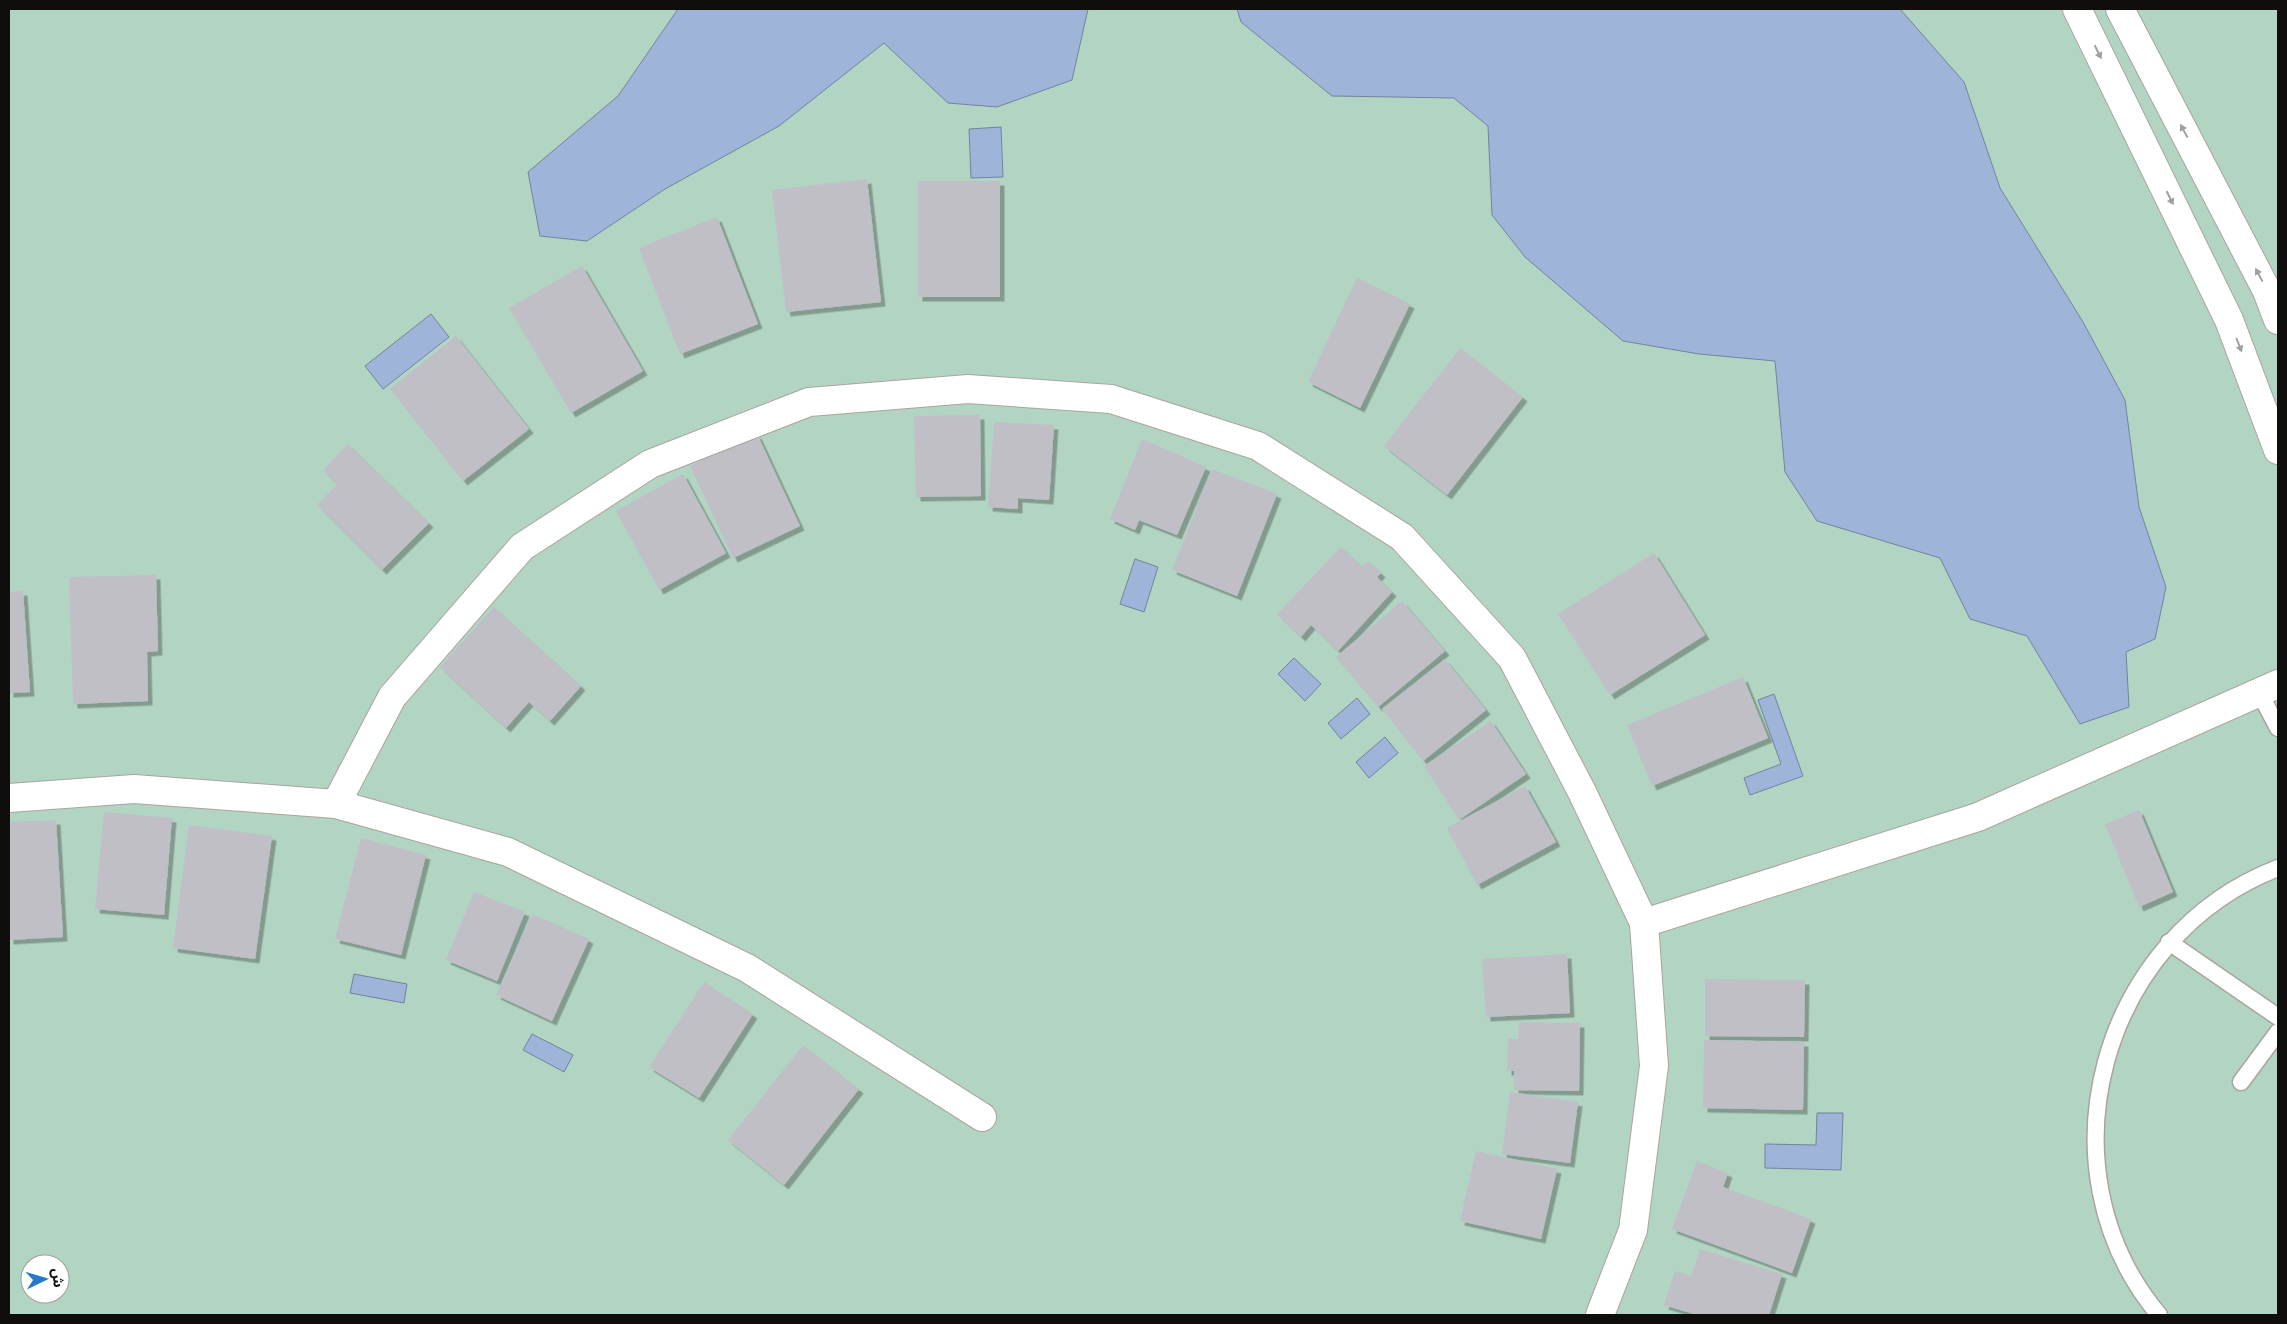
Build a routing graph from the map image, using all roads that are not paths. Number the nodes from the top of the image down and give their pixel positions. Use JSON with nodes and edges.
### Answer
{"nodes":[{"id":1,"x":2077,"y":9,"type":"edge"},
{"id":2,"x":2120,"y":9,"type":"edge"},
{"id":3,"x":2278,"y":320,"type":"edge"},
{"id":4,"x":2278,"y":450,"type":"edge"},
{"id":5,"x":2269,"y":688,"type":"edge"},
{"id":6,"x":2278,"y":728,"type":"edge"},
{"id":7,"x":9,"y":798,"type":"edge"},
{"id":8,"x":336,"y":804,"type":"junction"},
{"id":9,"x":2278,"y":868,"type":"edge"},
{"id":10,"x":1644,"y":923,"type":"junction"},
{"id":11,"x":2170,"y":942,"type":"junction"},
{"id":12,"x":2278,"y":1018,"type":"edge"},
{"id":13,"x":2278,"y":1032,"type":"edge"},
{"id":14,"x":2241,"y":1082,"type":"dead end"},
{"id":15,"x":982,"y":1117,"type":"dead end"},
{"id":16,"x":1600,"y":1315,"type":"edge"},
{"id":17,"x":2160,"y":1315,"type":"edge"}],
"edges":[{"from":1,"to":4,"type":"street","one_way":true},
{"from":3,"to":2,"type":"street","one_way":true},
{"from":5,"to":6,"type":"lane"},
{"from":5,"to":10,"type":"street"},
{"from":7,"to":8,"type":"street"},
{"from":8,"to":10,"type":"street"},
{"from":8,"to":15,"type":"street"},
{"from":9,"to":11,"type":"lane"},
{"from":10,"to":16,"type":"street"},
{"from":11,"to":12,"type":"lane"},
{"from":11,"to":17,"type":"lane"},
{"from":13,"to":14,"type":"lane"}]}
